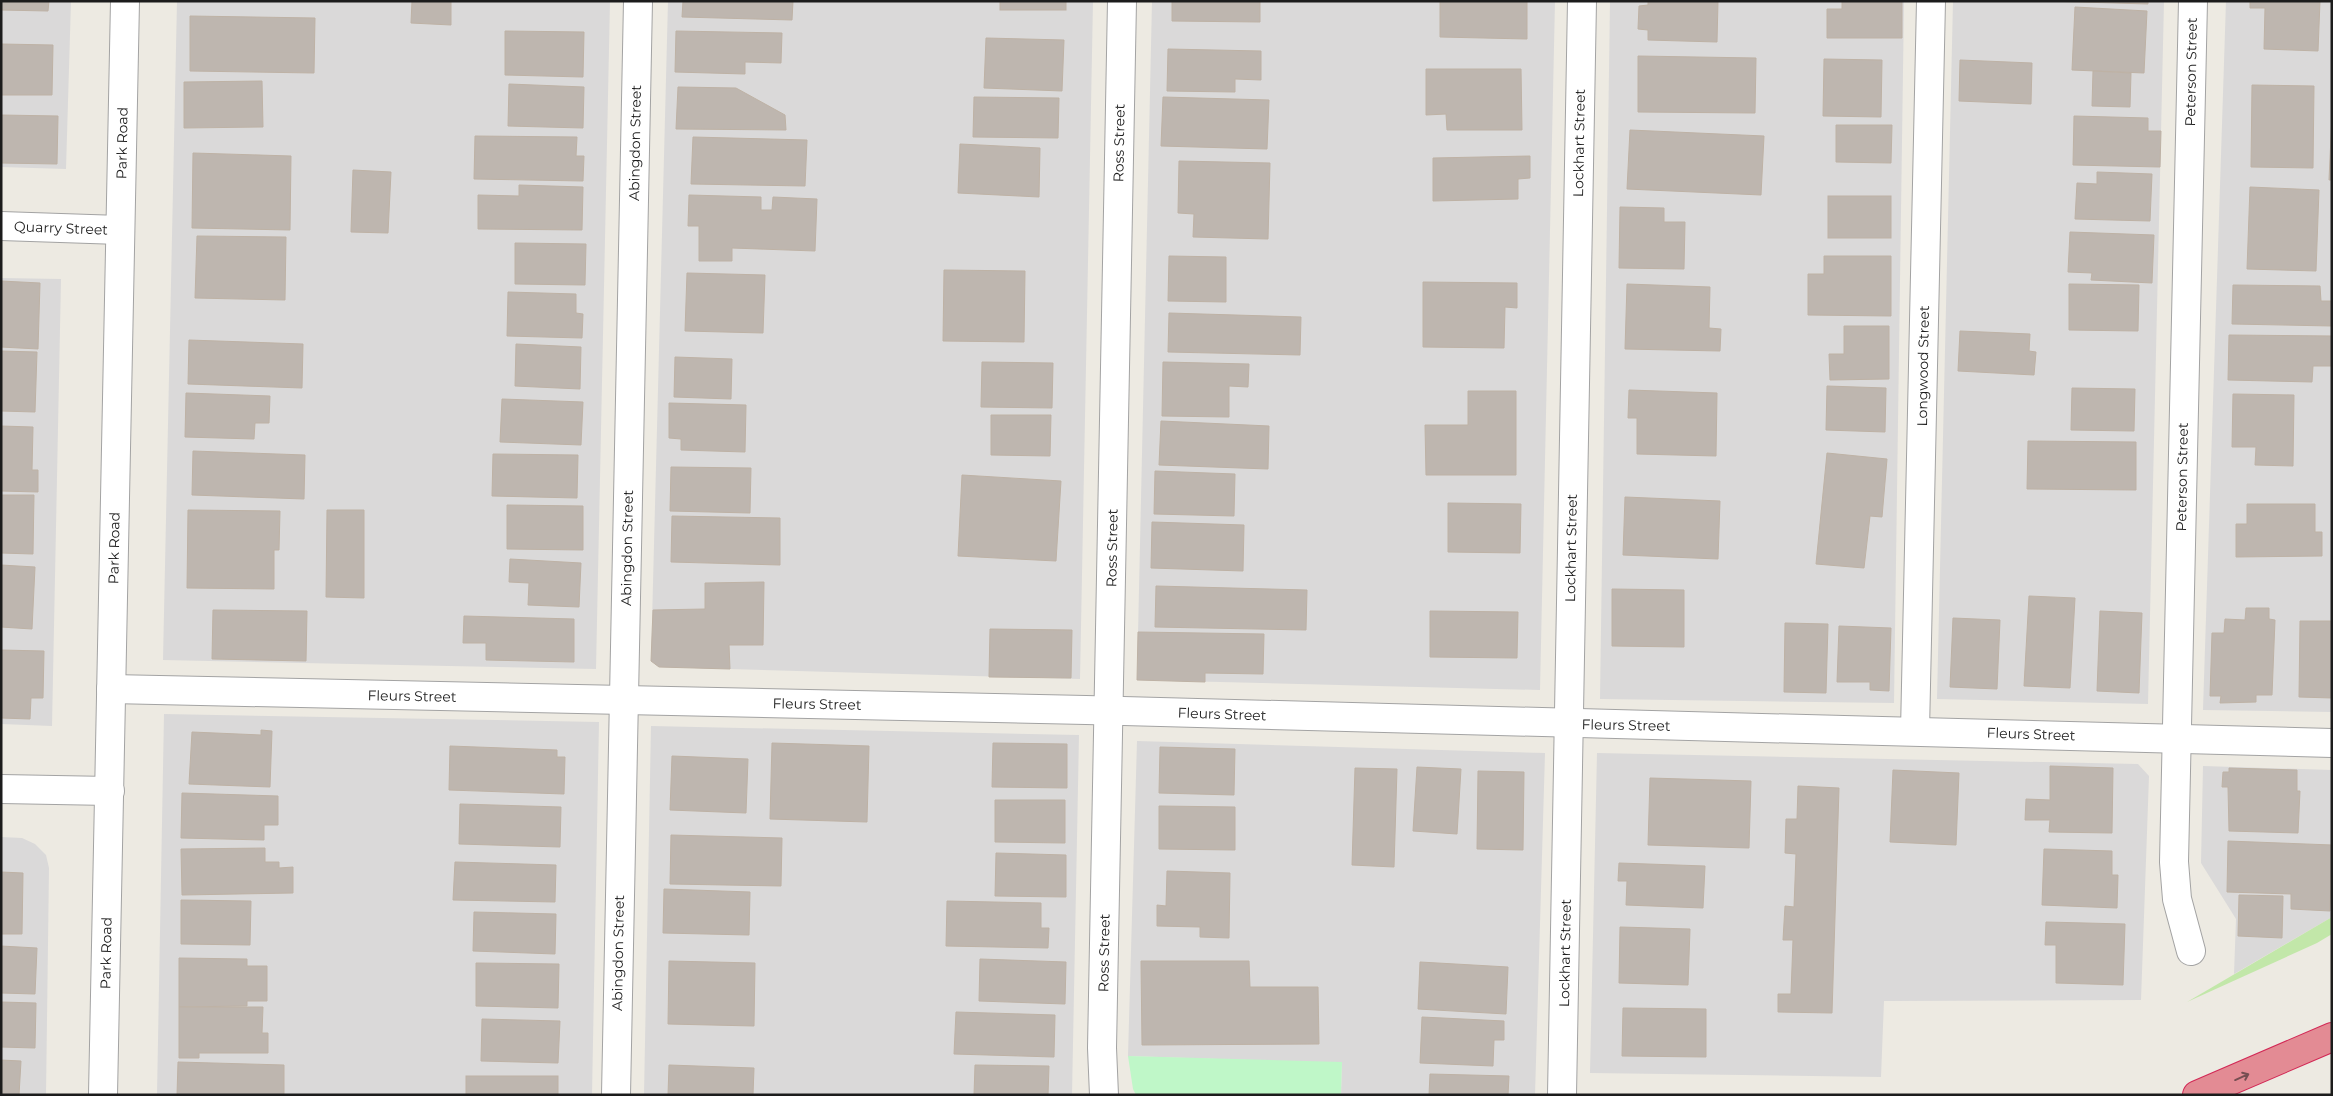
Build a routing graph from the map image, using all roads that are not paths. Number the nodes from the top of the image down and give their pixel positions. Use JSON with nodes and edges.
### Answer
{"nodes":[{"id":1,"x":125,"y":1,"type":"edge"},
{"id":2,"x":638,"y":1,"type":"edge"},
{"id":3,"x":1122,"y":1,"type":"edge"},
{"id":4,"x":1582,"y":1,"type":"edge"},
{"id":5,"x":1931,"y":1,"type":"edge"},
{"id":6,"x":2193,"y":1,"type":"edge"},
{"id":7,"x":1,"y":226,"type":"edge"},
{"id":8,"x":120,"y":230,"type":"junction"},
{"id":9,"x":111,"y":689,"type":"junction"},
{"id":10,"x":623,"y":700,"type":"junction"},
{"id":11,"x":1108,"y":710,"type":"junction"},
{"id":12,"x":1568,"y":723,"type":"junction"},
{"id":13,"x":1915,"y":731,"type":"junction"},
{"id":14,"x":2177,"y":738,"type":"junction"},
{"id":15,"x":2332,"y":743,"type":"edge"},
{"id":16,"x":1,"y":789,"type":"edge"},
{"id":17,"x":110,"y":791,"type":"junction"},
{"id":18,"x":2190,"y":951,"type":"dead end"},
{"id":19,"x":2332,"y":1037,"type":"edge"},
{"id":20,"x":103,"y":1095,"type":"edge"},
{"id":21,"x":616,"y":1095,"type":"edge"},
{"id":22,"x":1104,"y":1095,"type":"edge"},
{"id":23,"x":1562,"y":1095,"type":"edge"},
{"id":24,"x":2197,"y":1095,"type":"edge"}],
"edges":[{"from":1,"to":8,"type":"street","name":"Park Road"},
{"from":2,"to":10,"type":"street","name":"Abingdon Street"},
{"from":3,"to":11,"type":"street","name":"Ross Street"},
{"from":4,"to":12,"type":"street","name":"Lockhart Street"},
{"from":5,"to":13,"type":"street","name":"Longwood Street"},
{"from":6,"to":14,"type":"street","name":"Peterson Street"},
{"from":7,"to":8,"type":"street","name":"Quarry Street"},
{"from":8,"to":9,"type":"street","name":"Park Road"},
{"from":9,"to":10,"type":"street","name":"Fleurs Street"},
{"from":9,"to":17,"type":"street","name":"Park Road"},
{"from":10,"to":11,"type":"street","name":"Fleurs Street"},
{"from":10,"to":21,"type":"street","name":"Abingdon Street"},
{"from":11,"to":12,"type":"street","name":"Fleurs Street"},
{"from":11,"to":22,"type":"street","name":"Ross Street"},
{"from":12,"to":13,"type":"street","name":"Fleurs Street"},
{"from":12,"to":23,"type":"street","name":"Lockhart Street"},
{"from":13,"to":14,"type":"street","name":"Fleurs Street"},
{"from":14,"to":15,"type":"street","name":"Fleurs Street"},
{"from":14,"to":18,"type":"street","name":"Peterson Street"},
{"from":16,"to":17,"type":"street"},
{"from":17,"to":20,"type":"street","name":"Park Road"},
{"from":24,"to":19,"type":"highway","one_way":true}]}
